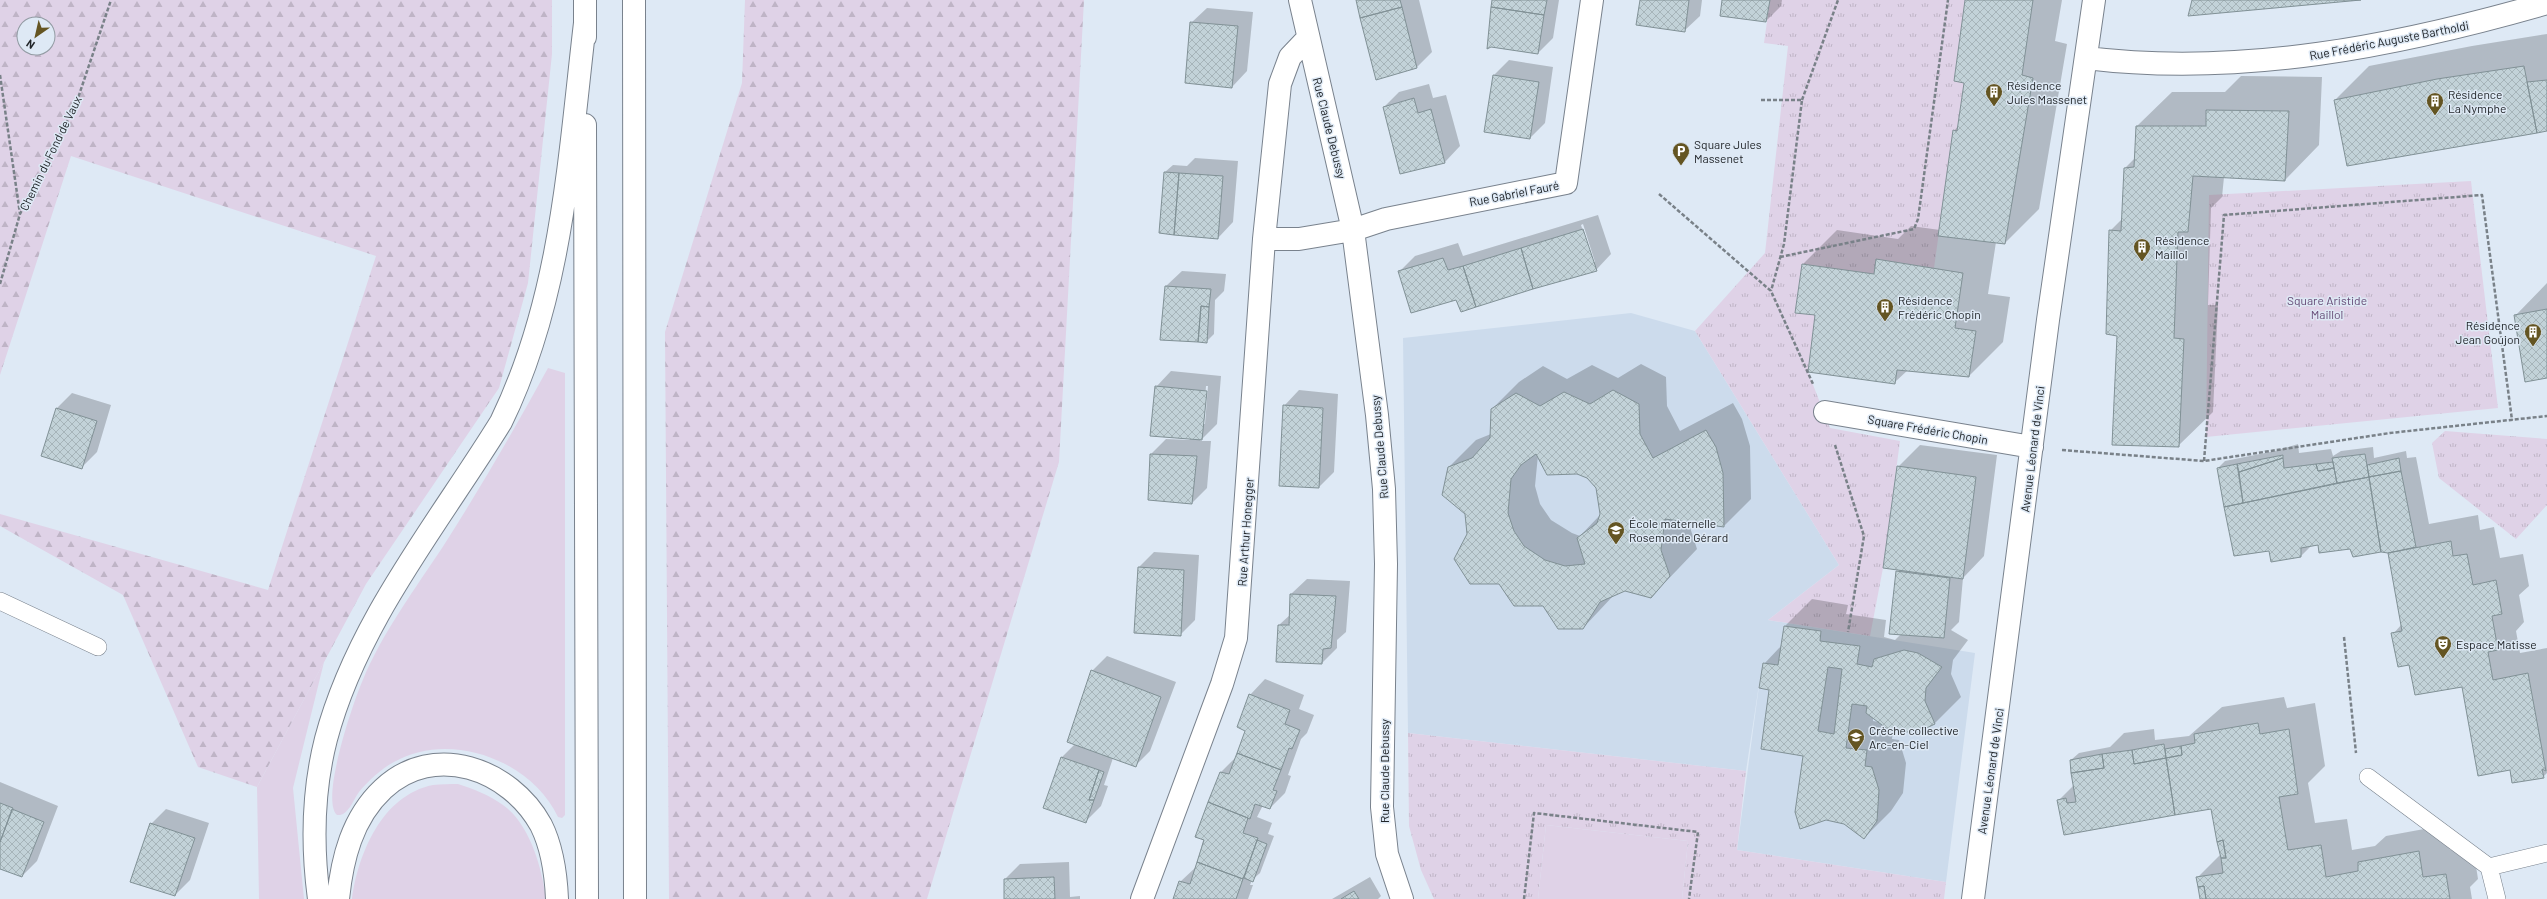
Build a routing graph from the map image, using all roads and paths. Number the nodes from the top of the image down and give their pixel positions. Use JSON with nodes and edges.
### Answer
{"nodes":[{"id":1,"x":111,"y":0,"type":"edge"},
{"id":2,"x":585,"y":0,"type":"edge"},
{"id":3,"x":634,"y":0,"type":"edge"},
{"id":4,"x":1300,"y":0,"type":"edge"},
{"id":5,"x":1592,"y":0,"type":"edge"},
{"id":6,"x":1838,"y":0,"type":"edge"},
{"id":7,"x":1948,"y":0,"type":"edge"},
{"id":8,"x":2094,"y":0,"type":"edge"},
{"id":9,"x":2547,"y":3,"type":"edge"},
{"id":10,"x":585,"y":23,"type":"junction"},
{"id":11,"x":1308,"y":38,"type":"junction"},
{"id":12,"x":2086,"y":58,"type":"junction"},
{"id":13,"x":0,"y":74,"type":"edge"},
{"id":14,"x":1761,"y":100,"type":"dead end"},
{"id":15,"x":1802,"y":100,"type":"junction"},
{"id":16,"x":1659,"y":194,"type":"dead end"},
{"id":17,"x":20,"y":214,"type":"junction"},
{"id":18,"x":1353,"y":230,"type":"junction"},
{"id":19,"x":1264,"y":239,"type":"junction"},
{"id":20,"x":1780,"y":257,"type":"junction"},
{"id":21,"x":0,"y":284,"type":"edge"},
{"id":22,"x":1771,"y":291,"type":"junction"},
{"id":23,"x":1825,"y":412,"type":"junction"},
{"id":24,"x":2547,"y":416,"type":"edge"},
{"id":25,"x":2512,"y":420,"type":"junction"},
{"id":26,"x":2032,"y":447,"type":"junction"},
{"id":27,"x":2204,"y":461,"type":"junction"},
{"id":28,"x":0,"y":601,"type":"edge"},
{"id":29,"x":1848,"y":632,"type":"dead end"},
{"id":30,"x":2344,"y":637,"type":"dead end"},
{"id":31,"x":98,"y":648,"type":"dead end"},
{"id":32,"x":2368,"y":776,"type":"joint"},
{"id":33,"x":2547,"y":853,"type":"edge"},
{"id":34,"x":2489,"y":867,"type":"junction"},
{"id":35,"x":319,"y":899,"type":"edge"},
{"id":36,"x":338,"y":899,"type":"edge"},
{"id":37,"x":557,"y":899,"type":"edge"},
{"id":38,"x":587,"y":899,"type":"edge"},
{"id":39,"x":635,"y":899,"type":"edge"},
{"id":40,"x":1142,"y":899,"type":"edge"},
{"id":41,"x":1402,"y":899,"type":"edge"},
{"id":42,"x":1524,"y":899,"type":"edge"},
{"id":43,"x":1689,"y":899,"type":"edge"},
{"id":44,"x":1974,"y":899,"type":"edge"},
{"id":45,"x":2496,"y":899,"type":"edge"}],
"edges":[{"from":1,"to":17,"type":"path","name":"Chemin du Fond de Vaux"},
{"from":2,"to":10,"type":"main road"},
{"from":3,"to":39,"type":"main road"},
{"from":4,"to":11,"type":"main road","name":"Rue Claude Debussy"},
{"from":5,"to":18,"type":"main road","name":"Rue Gabriel Fauré"},
{"from":6,"to":15,"type":"path"},
{"from":7,"to":20,"type":"path"},
{"from":8,"to":12,"type":"main road","name":"Avenue Léonard de Vinci"},
{"from":9,"to":12,"type":"main road","name":"Rue Frédéric Auguste Bartholdi"},
{"from":10,"to":35,"type":"main road"},
{"from":10,"to":38,"type":"main road"},
{"from":11,"to":18,"type":"main road","name":"Rue Claude Debussy"},
{"from":11,"to":19,"type":"main road","name":"Rue Arthur Honegger"},
{"from":12,"to":26,"type":"main road","name":"Avenue Léonard de Vinci"},
{"from":13,"to":17,"type":"path"},
{"from":14,"to":15,"type":"path"},
{"from":15,"to":20,"type":"path"},
{"from":16,"to":22,"type":"path"},
{"from":17,"to":21,"type":"path","name":"Chemin du Fond de Vaux"},
{"from":18,"to":19,"type":"main road"},
{"from":18,"to":41,"type":"main road","name":"Rue Claude Debussy"},
{"from":19,"to":40,"type":"main road","name":"Rue Arthur Honegger"},
{"from":20,"to":22,"type":"path"},
{"from":22,"to":23,"type":"path"},
{"from":23,"to":26,"type":"main road","name":"Square Frédéric Chopin"},
{"from":23,"to":29,"type":"path"},
{"from":24,"to":25,"type":"path"},
{"from":25,"to":27,"type":"path"},
{"from":25,"to":27,"type":"path"},
{"from":26,"to":27,"type":"path"},
{"from":26,"to":44,"type":"main road","name":"Avenue Léonard de Vinci"},
{"from":28,"to":31,"type":"lane"},
{"from":30,"to":32,"type":"path"},
{"from":32,"to":34,"type":"lane"},
{"from":33,"to":34,"type":"lane"},
{"from":34,"to":45,"type":"lane"},
{"from":36,"to":37,"type":"main road"},
{"from":42,"to":43,"type":"path"}]}
